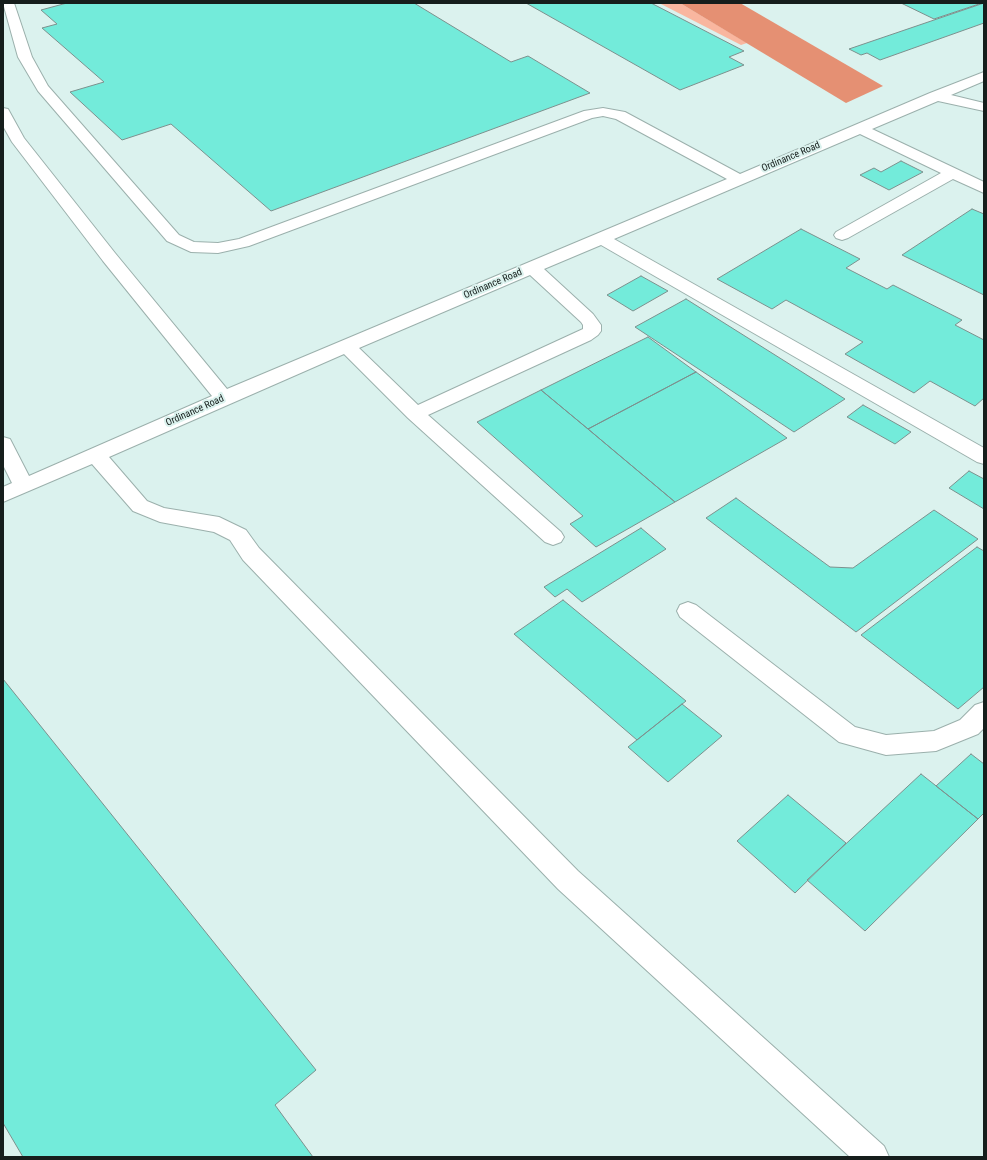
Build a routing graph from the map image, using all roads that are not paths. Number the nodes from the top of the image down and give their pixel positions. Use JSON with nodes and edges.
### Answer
{"nodes":[{"id":1,"x":8,"y":3,"type":"edge"},
{"id":2,"x":984,"y":76,"type":"edge"},
{"id":3,"x":935,"y":96,"type":"junction"},
{"id":4,"x":984,"y":107,"type":"edge"},
{"id":5,"x":3,"y":112,"type":"edge"},
{"id":6,"x":859,"y":128,"type":"junction"},
{"id":7,"x":952,"y":173,"type":"junction"},
{"id":8,"x":739,"y":179,"type":"junction"},
{"id":9,"x":984,"y":188,"type":"edge"},
{"id":10,"x":842,"y":235,"type":"dead end"},
{"id":11,"x":601,"y":238,"type":"junction"},
{"id":12,"x":532,"y":267,"type":"junction"},
{"id":13,"x":347,"y":346,"type":"junction"},
{"id":14,"x":224,"y":398,"type":"junction"},
{"id":15,"x":415,"y":414,"type":"junction"},
{"id":16,"x":3,"y":444,"type":"edge"},
{"id":17,"x":96,"y":455,"type":"junction"},
{"id":18,"x":984,"y":457,"type":"edge"},
{"id":19,"x":23,"y":486,"type":"junction"},
{"id":20,"x":3,"y":495,"type":"edge"},
{"id":21,"x":553,"y":537,"type":"dead end"},
{"id":22,"x":688,"y":611,"type":"dead end"},
{"id":23,"x":984,"y":712,"type":"edge"},
{"id":24,"x":873,"y":1157,"type":"edge"}],
"edges":[{"from":1,"to":8,"type":"street"},
{"from":2,"to":3,"type":"street","name":"Ordinance Road"},
{"from":3,"to":4,"type":"street"},
{"from":3,"to":6,"type":"street","name":"Ordinance Road"},
{"from":5,"to":14,"type":"street"},
{"from":6,"to":7,"type":"street"},
{"from":6,"to":8,"type":"street","name":"Ordinance Road"},
{"from":7,"to":9,"type":"street"},
{"from":7,"to":10,"type":"street"},
{"from":8,"to":11,"type":"street","name":"Ordinance Road"},
{"from":11,"to":12,"type":"street","name":"Ordinance Road"},
{"from":11,"to":18,"type":"street"},
{"from":12,"to":13,"type":"street","name":"Ordinance Road"},
{"from":12,"to":15,"type":"street"},
{"from":13,"to":14,"type":"street","name":"Ordinance Road"},
{"from":13,"to":15,"type":"street"},
{"from":14,"to":17,"type":"street","name":"Ordinance Road"},
{"from":15,"to":21,"type":"street"},
{"from":16,"to":19,"type":"street"},
{"from":17,"to":19,"type":"street","name":"Ordinance Road"},
{"from":17,"to":24,"type":"street"},
{"from":19,"to":20,"type":"street","name":"Ordinance Road"},
{"from":22,"to":23,"type":"street"}]}
